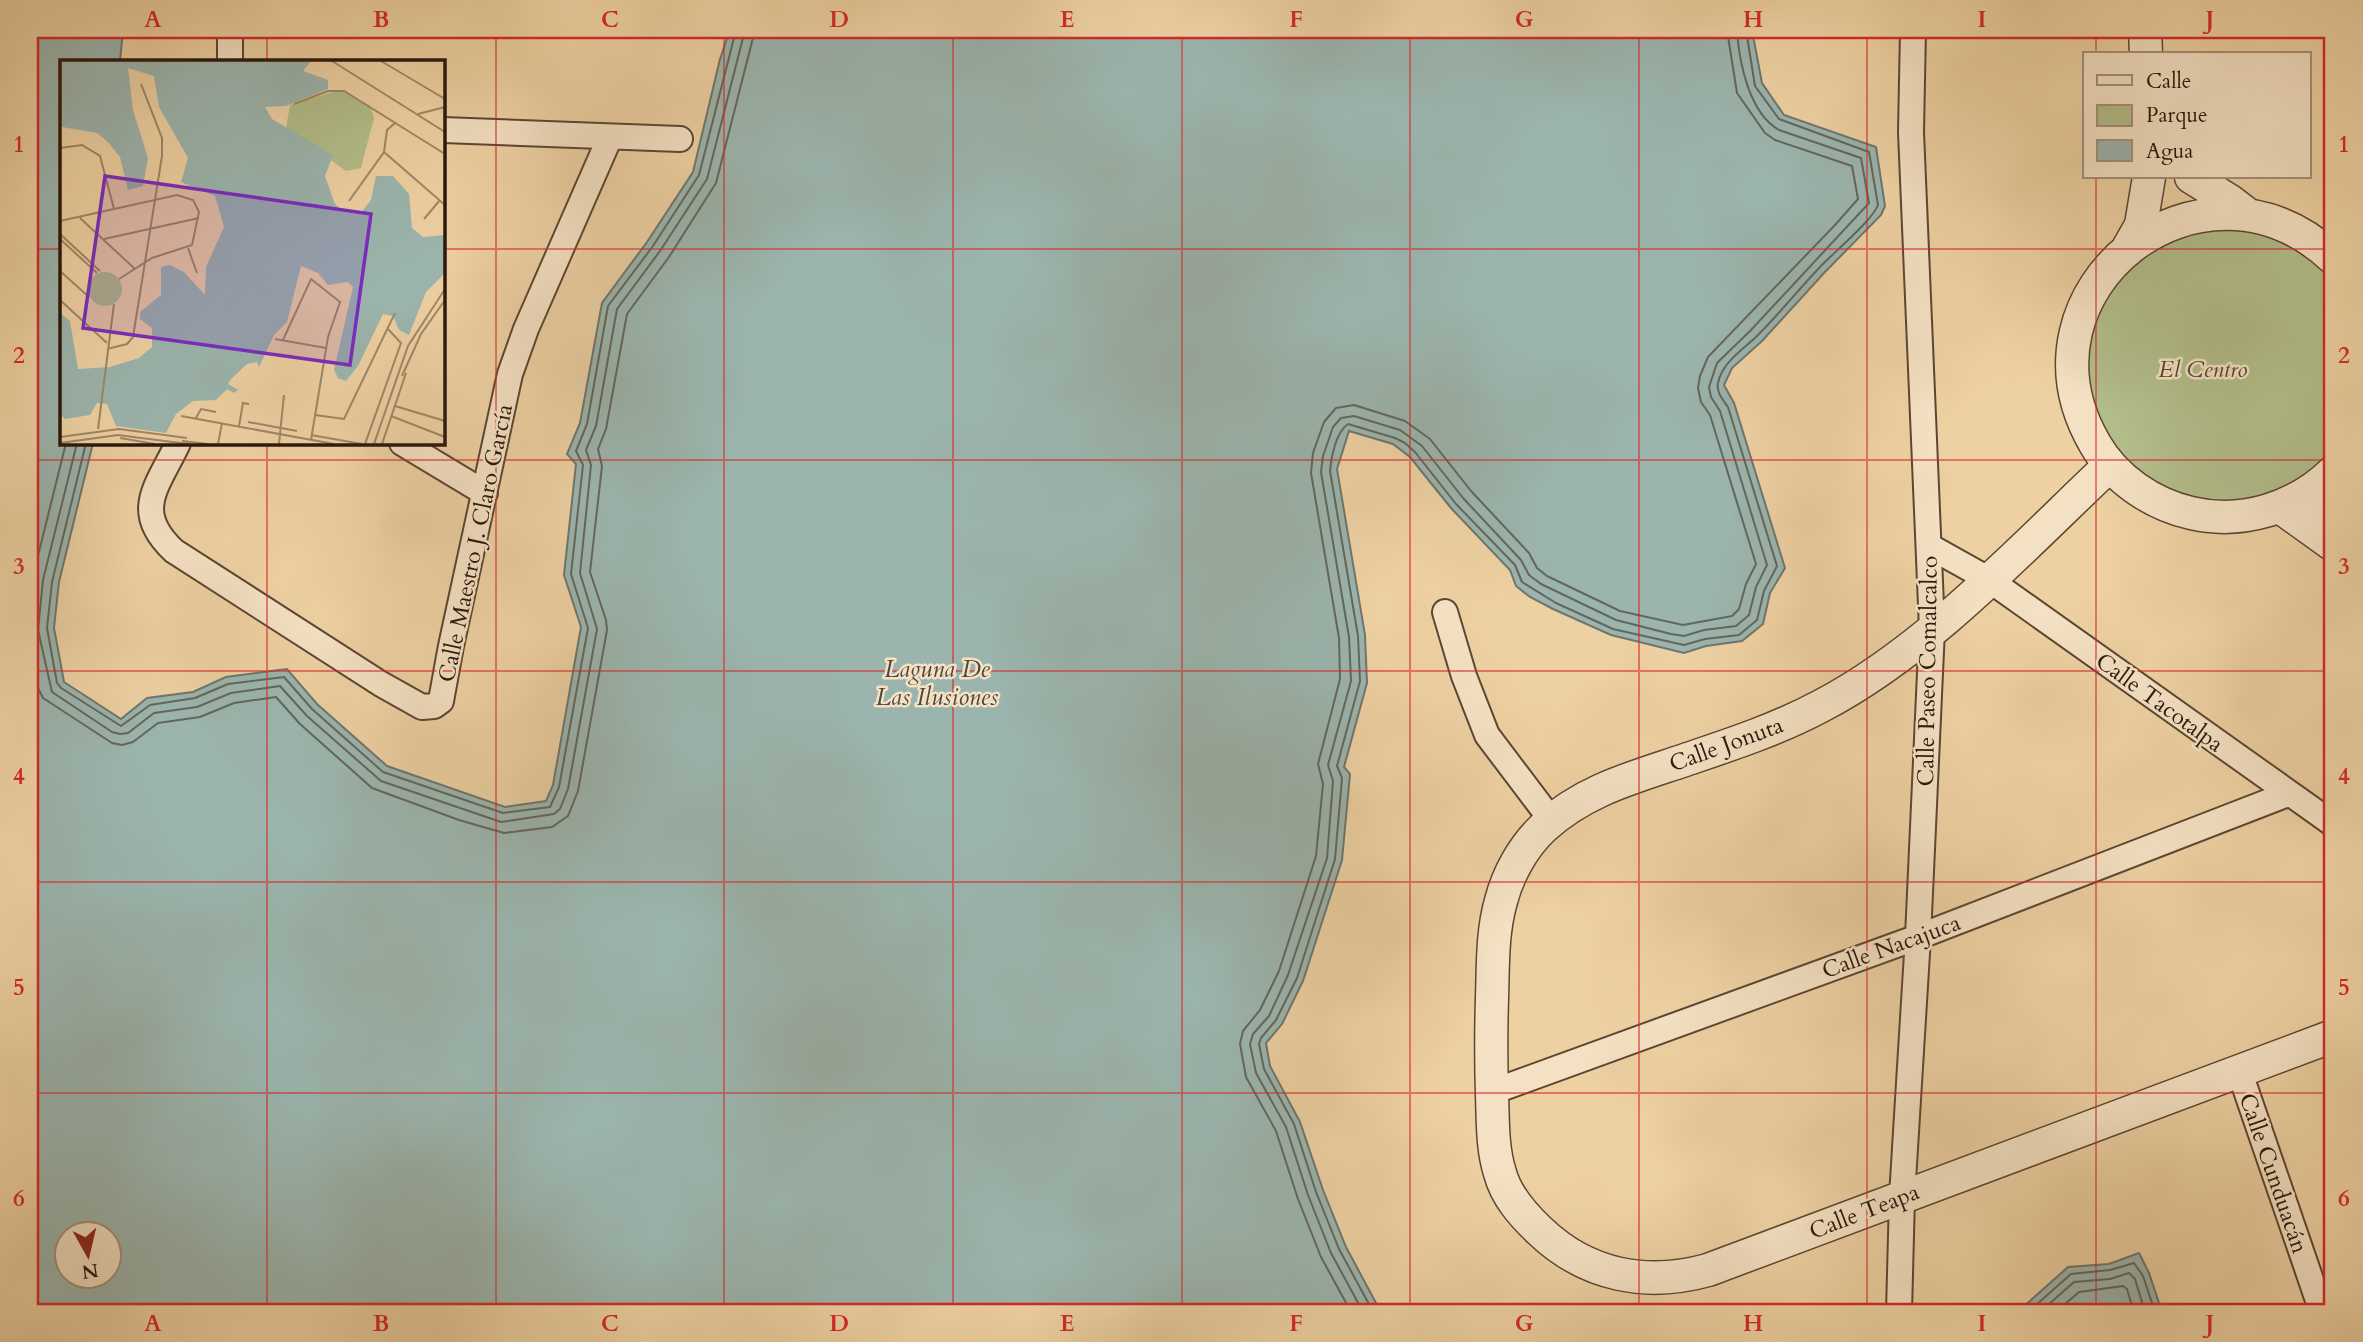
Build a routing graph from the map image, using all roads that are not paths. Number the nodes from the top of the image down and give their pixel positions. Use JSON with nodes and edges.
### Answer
{"nodes":[{"id":1,"x":230,"y":30,"type":"edge"},
{"id":2,"x":1913,"y":30,"type":"edge"},
{"id":3,"x":2145,"y":30,"type":"edge"},
{"id":4,"x":2146,"y":52,"type":"edge"},
{"id":5,"x":230,"y":60,"type":"edge"},
{"id":6,"x":444,"y":130,"type":"edge"},
{"id":7,"x":610,"y":136,"type":"junction"},
{"id":8,"x":680,"y":139,"type":"dead end"},
{"id":9,"x":2149,"y":178,"type":"edge"},
{"id":10,"x":2193,"y":178,"type":"edge"},
{"id":11,"x":2248,"y":215,"type":"junction"},
{"id":12,"x":2128,"y":249,"type":"junction"},
{"id":13,"x":2333,"y":258,"type":"edge"},
{"id":14,"x":177,"y":444,"type":"edge"},
{"id":15,"x":404,"y":444,"type":"edge"},
{"id":16,"x":2110,"y":465,"type":"junction"},
{"id":17,"x":2333,"y":472,"type":"edge"},
{"id":18,"x":485,"y":493,"type":"junction"},
{"id":19,"x":2293,"y":500,"type":"junction"},
{"id":20,"x":2333,"y":512,"type":"edge"},
{"id":21,"x":2333,"y":545,"type":"edge"},
{"id":22,"x":1929,"y":546,"type":"junction"},
{"id":23,"x":1988,"y":579,"type":"junction"},
{"id":24,"x":1445,"y":612,"type":"dead end"},
{"id":25,"x":1932,"y":629,"type":"junction"},
{"id":26,"x":2288,"y":794,"type":"junction"},
{"id":27,"x":1552,"y":821,"type":"junction"},
{"id":28,"x":2333,"y":824,"type":"edge"},
{"id":29,"x":1918,"y":936,"type":"junction"},
{"id":30,"x":2333,"y":1036,"type":"edge"},
{"id":31,"x":2240,"y":1073,"type":"junction"},
{"id":32,"x":1492,"y":1092,"type":"junction"},
{"id":33,"x":1902,"y":1197,"type":"junction"},
{"id":34,"x":1899,"y":1312,"type":"edge"},
{"id":35,"x":2322,"y":1312,"type":"edge"}],
"edges":[{"from":1,"to":5,"type":"street"},
{"from":2,"to":22,"type":"street","name":"Calle Paseo Comalcalco"},
{"from":3,"to":4,"type":"street"},
{"from":6,"to":7,"type":"street"},
{"from":7,"to":8,"type":"street"},
{"from":7,"to":18,"type":"street","name":"Calle Maestro J. Claro García"},
{"from":9,"to":12,"type":"street"},
{"from":10,"to":11,"type":"street"},
{"from":11,"to":12,"type":"street"},
{"from":11,"to":13,"type":"street"},
{"from":12,"to":16,"type":"street"},
{"from":14,"to":18,"type":"street","name":"Calle Maestro J. Claro García"},
{"from":15,"to":18,"type":"street"},
{"from":16,"to":19,"type":"street"},
{"from":16,"to":23,"type":"street","name":"Calle Jonuta"},
{"from":17,"to":19,"type":"street"},
{"from":19,"to":20,"type":"street"},
{"from":19,"to":21,"type":"street"},
{"from":22,"to":23,"type":"street","name":"Calle Tacotalpa"},
{"from":22,"to":25,"type":"street","name":"Calle Paseo Comalcalco"},
{"from":23,"to":25,"type":"street","name":"Calle Jonuta"},
{"from":23,"to":26,"type":"street","name":"Calle Tacotalpa"},
{"from":24,"to":27,"type":"street"},
{"from":25,"to":27,"type":"street","name":"Calle Jonuta"},
{"from":25,"to":29,"type":"street","name":"Calle Paseo Comalcalco"},
{"from":26,"to":28,"type":"street","name":"Calle Tacotalpa"},
{"from":26,"to":29,"type":"street","name":"Calle Nacajuca"},
{"from":27,"to":32,"type":"street","name":"Calle Jonuta"},
{"from":29,"to":32,"type":"street","name":"Calle Nacajuca"},
{"from":29,"to":33,"type":"street","name":"Calle Paseo Comalcalco"},
{"from":30,"to":31,"type":"street","name":"Calle Teapa"},
{"from":31,"to":33,"type":"street","name":"Calle Teapa"},
{"from":31,"to":35,"type":"street","name":"Calle Cunduacán"},
{"from":32,"to":33,"type":"street","name":"Calle Teapa"},
{"from":33,"to":34,"type":"street","name":"Calle Paseo Comalcalco"}]}
